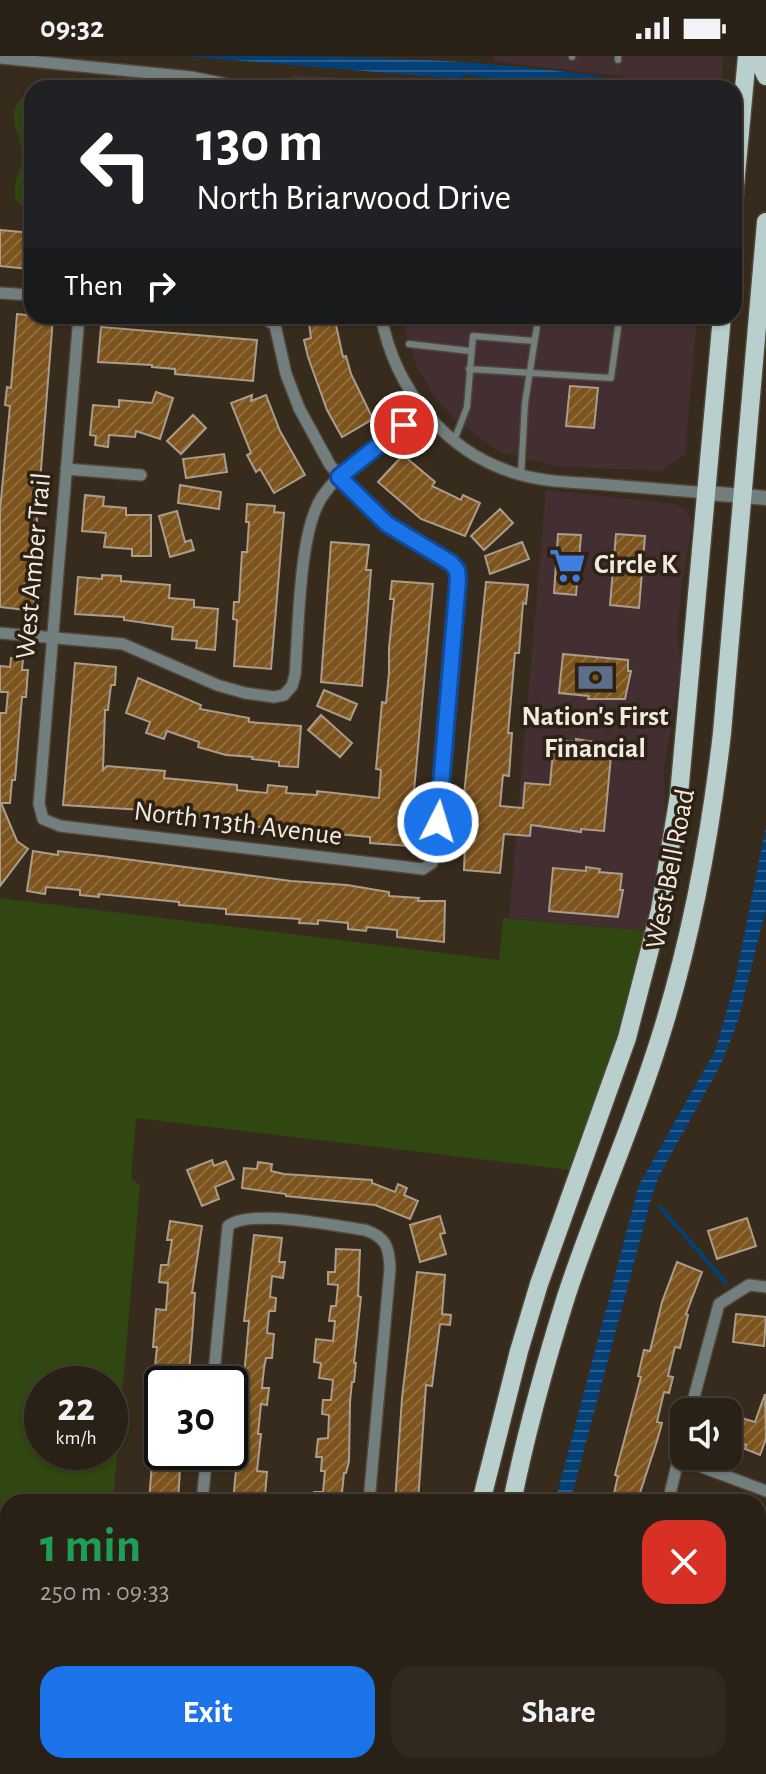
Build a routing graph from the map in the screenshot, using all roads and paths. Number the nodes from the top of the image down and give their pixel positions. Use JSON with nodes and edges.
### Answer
{"nodes":[{"id":1,"x":747,"y":56,"type":"edge"},
{"id":2,"x":761,"y":56,"type":"edge"},
{"id":3,"x":0,"y":58,"type":"edge"},
{"id":4,"x":766,"y":76,"type":"edge"},
{"id":5,"x":206,"y":80,"type":"edge"},
{"id":6,"x":742,"y":110,"type":"edge"},
{"id":7,"x":766,"y":222,"type":"edge"},
{"id":8,"x":0,"y":293,"type":"edge"},
{"id":9,"x":24,"y":294,"type":"edge"},
{"id":10,"x":78,"y":324,"type":"edge"},
{"id":11,"x":274,"y":324,"type":"edge"},
{"id":12,"x":383,"y":324,"type":"edge"},
{"id":13,"x":538,"y":324,"type":"edge"},
{"id":14,"x":618,"y":324,"type":"edge"},
{"id":15,"x":721,"y":324,"type":"edge"},
{"id":16,"x":534,"y":341,"type":"junction"},
{"id":17,"x":409,"y":344,"type":"dead end"},
{"id":18,"x":470,"y":351,"type":"junction"},
{"id":19,"x":469,"y":369,"type":"junction"},
{"id":20,"x":529,"y":374,"type":"junction"},
{"id":21,"x":423,"y":411,"type":"junction"},
{"id":22,"x":454,"y":441,"type":"junction"},
{"id":23,"x":66,"y":469,"type":"junction"},
{"id":24,"x":141,"y":475,"type":"dead end"},
{"id":25,"x":521,"y":475,"type":"junction"},
{"id":26,"x":339,"y":477,"type":"junction"},
{"id":27,"x":708,"y":493,"type":"junction"},
{"id":28,"x":744,"y":496,"type":"junction"},
{"id":29,"x":766,"y":498,"type":"edge"},
{"id":30,"x":0,"y":633,"type":"edge"},
{"id":31,"x":52,"y":638,"type":"junction"},
{"id":32,"x":43,"y":819,"type":"joint"},
{"id":33,"x":766,"y":1287,"type":"edge"},
{"id":34,"x":214,"y":1366,"type":"edge"},
{"id":35,"x":694,"y":1398,"type":"edge"},
{"id":36,"x":205,"y":1470,"type":"edge"},
{"id":37,"x":675,"y":1470,"type":"edge"},
{"id":38,"x":710,"y":1470,"type":"edge"},
{"id":39,"x":766,"y":1491,"type":"edge"},
{"id":40,"x":203,"y":1494,"type":"edge"},
{"id":41,"x":370,"y":1494,"type":"edge"},
{"id":42,"x":483,"y":1494,"type":"edge"},
{"id":43,"x":514,"y":1494,"type":"edge"},
{"id":44,"x":670,"y":1494,"type":"edge"}],
"edges":[{"from":1,"to":6,"type":"main road"},
{"from":2,"to":4,"type":"main road"},
{"from":3,"to":5,"type":"street"},
{"from":7,"to":28,"type":"main road","name":"West Bell Road"},
{"from":8,"to":9,"type":"street"},
{"from":10,"to":23,"type":"street","name":"West Amber Trail"},
{"from":11,"to":26,"type":"street"},
{"from":12,"to":21,"type":"street"},
{"from":13,"to":16,"type":"lane"},
{"from":14,"to":20,"type":"lane"},
{"from":15,"to":27,"type":"main road","name":"West Bell Road"},
{"from":16,"to":18,"type":"lane"},
{"from":16,"to":20,"type":"lane"},
{"from":17,"to":18,"type":"lane"},
{"from":18,"to":19,"type":"lane"},
{"from":19,"to":20,"type":"lane"},
{"from":19,"to":22,"type":"lane"},
{"from":20,"to":25,"type":"lane"},
{"from":21,"to":22,"type":"street"},
{"from":21,"to":26,"type":"street"},
{"from":22,"to":25,"type":"street"},
{"from":23,"to":24,"type":"street"},
{"from":23,"to":31,"type":"street","name":"West Amber Trail"},
{"from":25,"to":27,"type":"street"},
{"from":26,"to":31,"type":"street"},
{"from":26,"to":32,"type":"street","name":"North 113th Avenue"},
{"from":27,"to":28,"type":"street"},
{"from":27,"to":42,"type":"main road","name":"West Bell Road"},
{"from":28,"to":29,"type":"street"},
{"from":28,"to":43,"type":"main road","name":"West Bell Road"},
{"from":30,"to":31,"type":"street"},
{"from":31,"to":32,"type":"street","name":"West Amber Trail"},
{"from":33,"to":35,"type":"street"},
{"from":34,"to":41,"type":"street"},
{"from":36,"to":40,"type":"street"},
{"from":37,"to":44,"type":"street"},
{"from":38,"to":39,"type":"street"}]}
